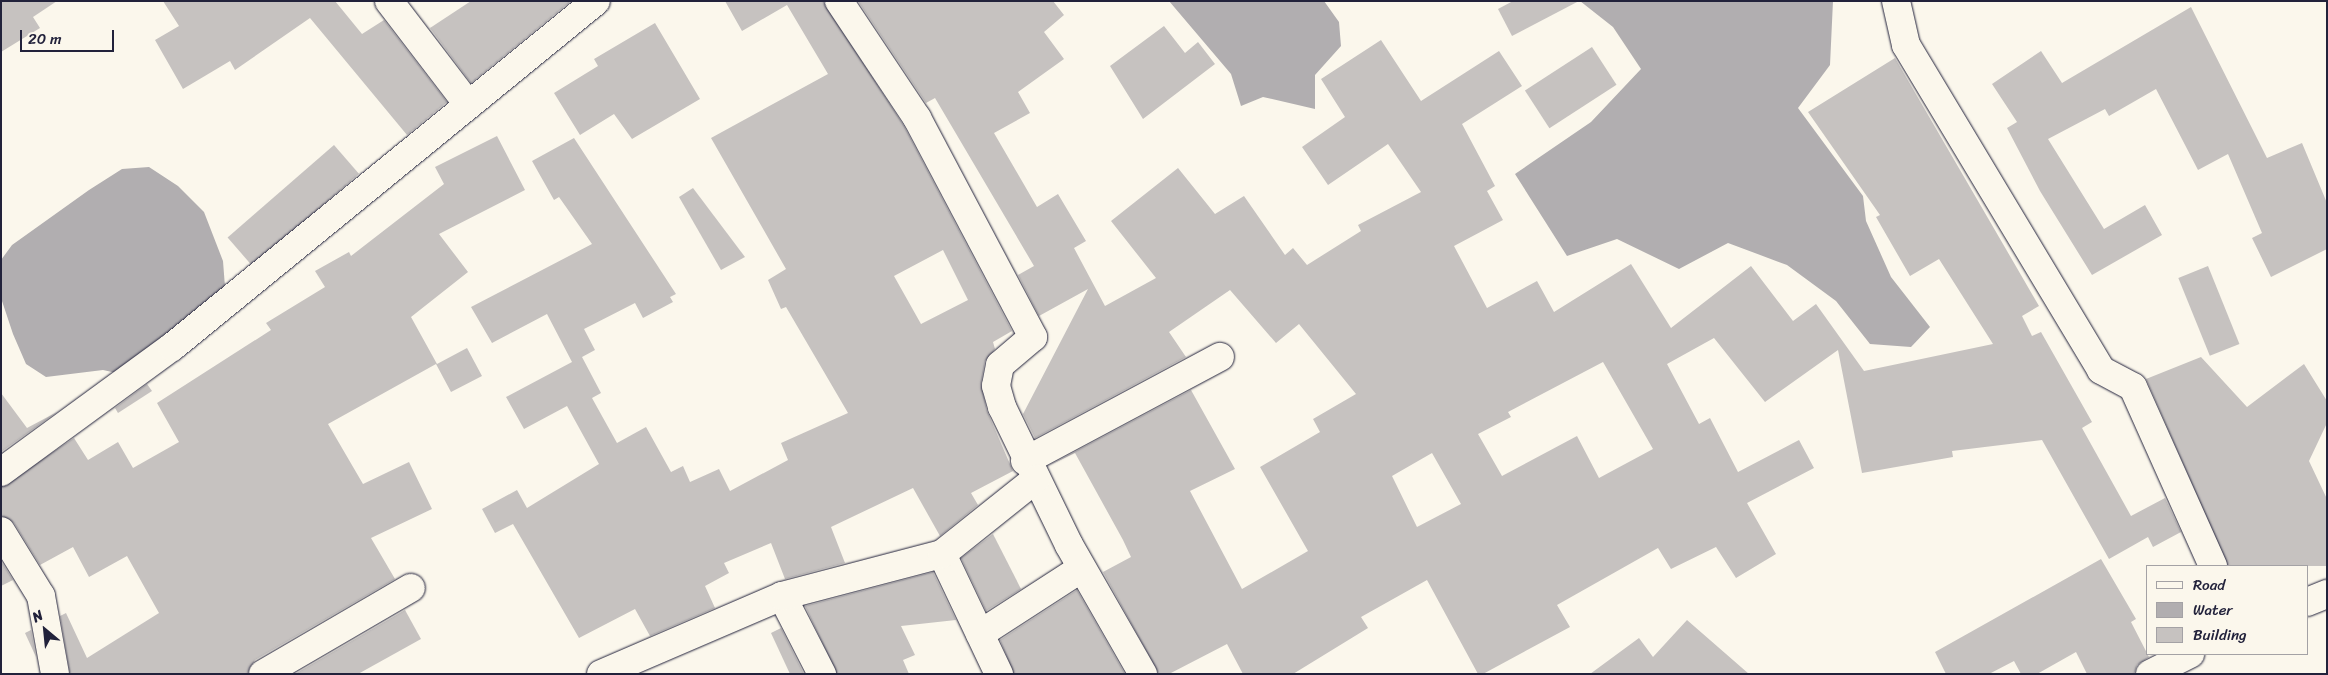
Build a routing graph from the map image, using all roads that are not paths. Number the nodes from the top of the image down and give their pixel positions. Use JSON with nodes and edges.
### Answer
{"nodes":[{"id":1,"x":389,"y":1,"type":"edge"},
{"id":2,"x":596,"y":1,"type":"edge"},
{"id":3,"x":839,"y":1,"type":"edge"},
{"id":4,"x":1896,"y":1,"type":"edge"},
{"id":5,"x":467,"y":103,"type":"junction"},
{"id":6,"x":1220,"y":358,"type":"dead end"},
{"id":7,"x":1030,"y":470,"type":"junction"},
{"id":8,"x":1,"y":472,"type":"edge"},
{"id":9,"x":1,"y":531,"type":"edge"},
{"id":10,"x":942,"y":554,"type":"junction"},
{"id":11,"x":2213,"y":565,"type":"edge"},
{"id":12,"x":1082,"y":568,"type":"junction"},
{"id":13,"x":411,"y":588,"type":"dead end"},
{"id":14,"x":2327,"y":594,"type":"edge"},
{"id":15,"x":782,"y":596,"type":"junction"},
{"id":16,"x":2308,"y":602,"type":"edge"},
{"id":17,"x":980,"y":634,"type":"junction"},
{"id":18,"x":2188,"y":655,"type":"edge"},
{"id":19,"x":55,"y":674,"type":"edge"},
{"id":20,"x":262,"y":674,"type":"edge"},
{"id":21,"x":601,"y":674,"type":"edge"},
{"id":22,"x":822,"y":674,"type":"edge"},
{"id":23,"x":999,"y":674,"type":"edge"},
{"id":24,"x":1143,"y":674,"type":"edge"},
{"id":25,"x":2150,"y":674,"type":"edge"}],
"edges":[{"from":1,"to":5,"type":"street"},
{"from":2,"to":5,"type":"street"},
{"from":3,"to":7,"type":"street"},
{"from":4,"to":11,"type":"street"},
{"from":5,"to":8,"type":"street"},
{"from":6,"to":7,"type":"street"},
{"from":7,"to":10,"type":"street"},
{"from":7,"to":12,"type":"street"},
{"from":9,"to":19,"type":"street"},
{"from":10,"to":15,"type":"street"},
{"from":10,"to":17,"type":"street"},
{"from":12,"to":17,"type":"street"},
{"from":12,"to":24,"type":"street"},
{"from":13,"to":20,"type":"street"},
{"from":14,"to":16,"type":"street"},
{"from":15,"to":21,"type":"street"},
{"from":15,"to":22,"type":"street"},
{"from":17,"to":23,"type":"street"},
{"from":18,"to":25,"type":"street"}]}
